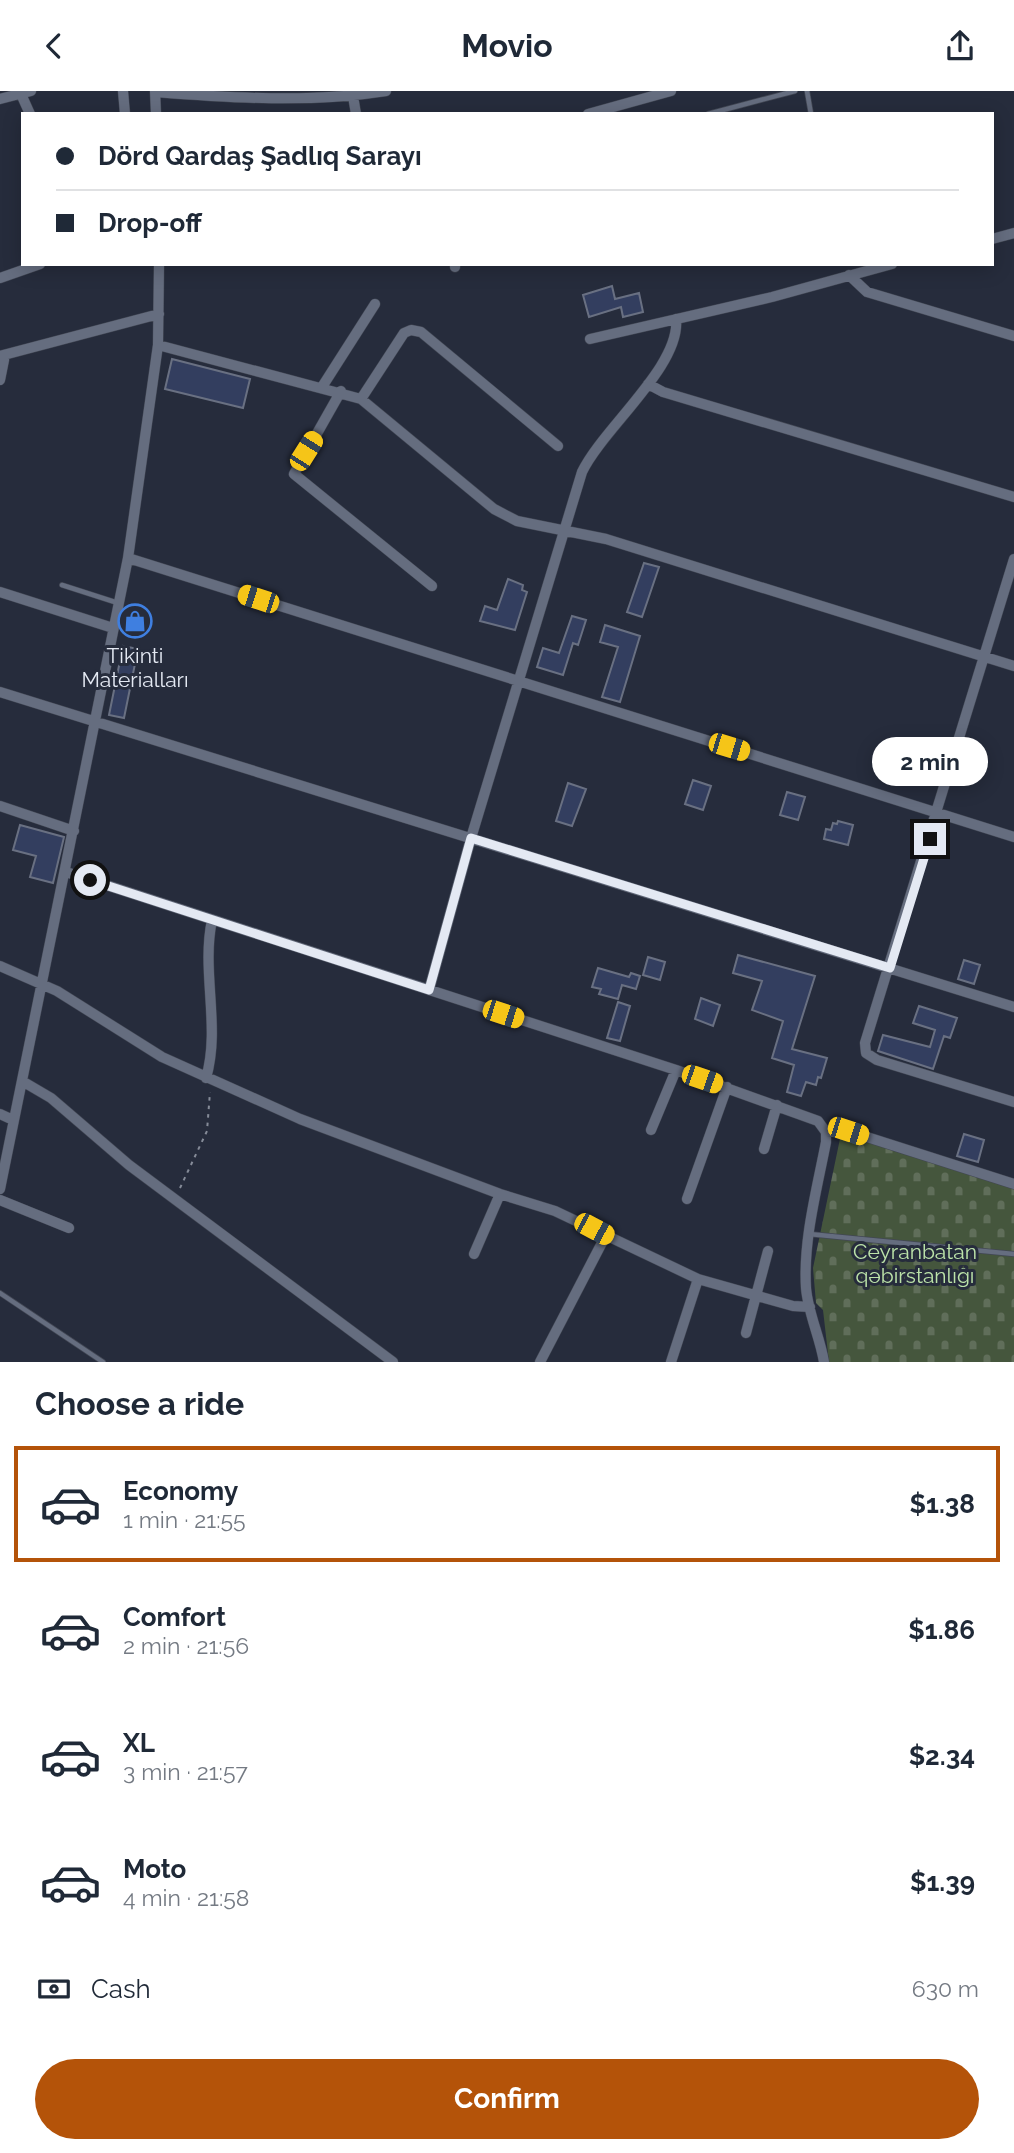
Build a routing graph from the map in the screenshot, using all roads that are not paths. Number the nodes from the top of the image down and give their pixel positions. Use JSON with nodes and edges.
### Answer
{"nodes":[{"id":1,"x":123,"y":91,"type":"edge"},
{"id":2,"x":386,"y":91,"type":"edge"},
{"id":3,"x":671,"y":91,"type":"edge"},
{"id":4,"x":796,"y":91,"type":"edge"},
{"id":5,"x":807,"y":91,"type":"edge"},
{"id":6,"x":26,"y":92,"type":"edge"},
{"id":7,"x":156,"y":92,"type":"edge"},
{"id":8,"x":286,"y":95,"type":"edge"},
{"id":9,"x":353,"y":96,"type":"junction"},
{"id":10,"x":0,"y":99,"type":"edge"},
{"id":11,"x":30,"y":112,"type":"edge"},
{"id":12,"x":125,"y":112,"type":"edge"},
{"id":13,"x":156,"y":112,"type":"edge"},
{"id":14,"x":356,"y":112,"type":"edge"},
{"id":15,"x":595,"y":112,"type":"edge"},
{"id":16,"x":716,"y":112,"type":"edge"},
{"id":17,"x":811,"y":112,"type":"edge"},
{"id":18,"x":1014,"y":233,"type":"edge"},
{"id":19,"x":994,"y":238,"type":"edge"},
{"id":20,"x":34,"y":266,"type":"edge"},
{"id":21,"x":159,"y":266,"type":"edge"},
{"id":22,"x":884,"y":266,"type":"edge"},
{"id":23,"x":849,"y":275,"type":"junction"},
{"id":24,"x":0,"y":278,"type":"edge"},
{"id":25,"x":375,"y":304,"type":"dead end"},
{"id":26,"x":159,"y":314,"type":"junction"},
{"id":27,"x":676,"y":319,"type":"junction"},
{"id":28,"x":1014,"y":336,"type":"edge"},
{"id":29,"x":590,"y":339,"type":"dead end"},
{"id":30,"x":158,"y":345,"type":"junction"},
{"id":31,"x":3,"y":356,"type":"edge"},
{"id":32,"x":0,"y":380,"type":"edge"},
{"id":33,"x":648,"y":384,"type":"junction"},
{"id":34,"x":322,"y":387,"type":"junction"},
{"id":35,"x":341,"y":391,"type":"junction"},
{"id":36,"x":361,"y":399,"type":"junction"},
{"id":37,"x":558,"y":446,"type":"dead end"},
{"id":38,"x":1014,"y":497,"type":"edge"},
{"id":39,"x":564,"y":530,"type":"junction"},
{"id":40,"x":128,"y":558,"type":"junction"},
{"id":41,"x":1014,"y":559,"type":"edge"},
{"id":42,"x":62,"y":585,"type":"dead end"},
{"id":43,"x":432,"y":586,"type":"dead end"},
{"id":44,"x":0,"y":592,"type":"edge"},
{"id":45,"x":118,"y":603,"type":"junction"},
{"id":46,"x":113,"y":628,"type":"junction"},
{"id":47,"x":985,"y":657,"type":"junction"},
{"id":48,"x":1014,"y":666,"type":"edge"},
{"id":49,"x":520,"y":682,"type":"junction"},
{"id":50,"x":0,"y":692,"type":"edge"},
{"id":51,"x":94,"y":720,"type":"junction"},
{"id":52,"x":0,"y":806,"type":"edge"},
{"id":53,"x":938,"y":813,"type":"junction"},
{"id":54,"x":74,"y":831,"type":"junction"},
{"id":55,"x":1014,"y":837,"type":"edge"},
{"id":56,"x":471,"y":838,"type":"junction"},
{"id":57,"x":66,"y":872,"type":"junction"},
{"id":58,"x":212,"y":920,"type":"junction"},
{"id":59,"x":0,"y":966,"type":"edge"},
{"id":60,"x":890,"y":968,"type":"junction"},
{"id":61,"x":40,"y":984,"type":"junction"},
{"id":62,"x":429,"y":990,"type":"junction"},
{"id":63,"x":1014,"y":1007,"type":"edge"},
{"id":64,"x":676,"y":1070,"type":"junction"},
{"id":65,"x":209,"y":1079,"type":"junction"},
{"id":66,"x":22,"y":1081,"type":"junction"},
{"id":67,"x":727,"y":1087,"type":"junction"},
{"id":68,"x":1014,"y":1102,"type":"edge"},
{"id":69,"x":777,"y":1105,"type":"junction"},
{"id":70,"x":0,"y":1114,"type":"edge"},
{"id":71,"x":13,"y":1120,"type":"junction"},
{"id":72,"x":651,"y":1130,"type":"dead end"},
{"id":73,"x":826,"y":1132,"type":"junction"},
{"id":74,"x":764,"y":1149,"type":"dead end"},
{"id":75,"x":1014,"y":1184,"type":"edge"},
{"id":76,"x":0,"y":1189,"type":"edge"},
{"id":77,"x":500,"y":1194,"type":"junction"},
{"id":78,"x":687,"y":1199,"type":"dead end"},
{"id":79,"x":0,"y":1200,"type":"edge"},
{"id":80,"x":69,"y":1228,"type":"dead end"},
{"id":81,"x":809,"y":1234,"type":"junction"},
{"id":82,"x":606,"y":1235,"type":"junction"},
{"id":83,"x":768,"y":1251,"type":"dead end"},
{"id":84,"x":474,"y":1254,"type":"dead end"},
{"id":85,"x":1014,"y":1254,"type":"edge"},
{"id":86,"x":698,"y":1279,"type":"junction"},
{"id":87,"x":0,"y":1293,"type":"edge"},
{"id":88,"x":756,"y":1296,"type":"junction"},
{"id":89,"x":810,"y":1307,"type":"junction"},
{"id":90,"x":746,"y":1333,"type":"dead end"},
{"id":91,"x":103,"y":1362,"type":"edge"},
{"id":92,"x":393,"y":1362,"type":"edge"},
{"id":93,"x":540,"y":1362,"type":"edge"},
{"id":94,"x":671,"y":1362,"type":"edge"},
{"id":95,"x":824,"y":1362,"type":"edge"}],
"edges":[{"from":1,"to":12,"type":"street"},
{"from":2,"to":9,"type":"street"},
{"from":3,"to":15,"type":"street"},
{"from":4,"to":16,"type":"lane"},
{"from":5,"to":17,"type":"lane"},
{"from":6,"to":10,"type":"street"},
{"from":6,"to":11,"type":"street"},
{"from":7,"to":8,"type":"street"},
{"from":7,"to":13,"type":"street"},
{"from":8,"to":9,"type":"street"},
{"from":9,"to":14,"type":"street"},
{"from":18,"to":19,"type":"street"},
{"from":20,"to":24,"type":"street"},
{"from":21,"to":26,"type":"street"},
{"from":22,"to":23,"type":"street"},
{"from":23,"to":27,"type":"street"},
{"from":23,"to":28,"type":"street"},
{"from":25,"to":34,"type":"street"},
{"from":26,"to":30,"type":"street"},
{"from":26,"to":31,"type":"street"},
{"from":27,"to":29,"type":"street"},
{"from":27,"to":33,"type":"street"},
{"from":30,"to":34,"type":"street"},
{"from":30,"to":40,"type":"street"},
{"from":31,"to":32,"type":"street"},
{"from":33,"to":38,"type":"street"},
{"from":33,"to":39,"type":"street"},
{"from":34,"to":35,"type":"street"},
{"from":35,"to":36,"type":"street"},
{"from":35,"to":43,"type":"street"},
{"from":36,"to":37,"type":"street"},
{"from":36,"to":39,"type":"street"},
{"from":39,"to":47,"type":"street"},
{"from":39,"to":49,"type":"street"},
{"from":40,"to":45,"type":"street"},
{"from":40,"to":49,"type":"street"},
{"from":41,"to":47,"type":"street"},
{"from":42,"to":45,"type":"lane"},
{"from":44,"to":46,"type":"street"},
{"from":45,"to":46,"type":"street"},
{"from":46,"to":51,"type":"street"},
{"from":47,"to":48,"type":"street"},
{"from":47,"to":53,"type":"street"},
{"from":49,"to":53,"type":"street"},
{"from":49,"to":56,"type":"street"},
{"from":50,"to":51,"type":"street"},
{"from":51,"to":54,"type":"street"},
{"from":51,"to":56,"type":"street"},
{"from":52,"to":54,"type":"street"},
{"from":53,"to":55,"type":"street"},
{"from":53,"to":60,"type":"street"},
{"from":54,"to":57,"type":"street"},
{"from":56,"to":60,"type":"street"},
{"from":56,"to":62,"type":"street"},
{"from":57,"to":58,"type":"street"},
{"from":57,"to":61,"type":"street"},
{"from":58,"to":62,"type":"street"},
{"from":58,"to":65,"type":"street"},
{"from":59,"to":61,"type":"street"},
{"from":60,"to":63,"type":"street"},
{"from":60,"to":68,"type":"street"},
{"from":61,"to":65,"type":"street"},
{"from":61,"to":66,"type":"street"},
{"from":62,"to":64,"type":"street"},
{"from":64,"to":67,"type":"street"},
{"from":64,"to":72,"type":"street"},
{"from":65,"to":77,"type":"street"},
{"from":66,"to":71,"type":"street"},
{"from":66,"to":92,"type":"street"},
{"from":67,"to":69,"type":"street"},
{"from":67,"to":78,"type":"street"},
{"from":69,"to":73,"type":"street"},
{"from":69,"to":74,"type":"street"},
{"from":70,"to":71,"type":"street"},
{"from":71,"to":76,"type":"street"},
{"from":73,"to":75,"type":"street"},
{"from":73,"to":81,"type":"street"},
{"from":77,"to":82,"type":"street"},
{"from":77,"to":84,"type":"street"},
{"from":79,"to":80,"type":"street"},
{"from":81,"to":85,"type":"lane"},
{"from":81,"to":89,"type":"street"},
{"from":82,"to":86,"type":"street"},
{"from":82,"to":93,"type":"street"},
{"from":83,"to":88,"type":"street"},
{"from":86,"to":88,"type":"street"},
{"from":86,"to":94,"type":"street"},
{"from":87,"to":91,"type":"lane"},
{"from":88,"to":89,"type":"street"},
{"from":88,"to":90,"type":"street"},
{"from":89,"to":95,"type":"street"}]}
